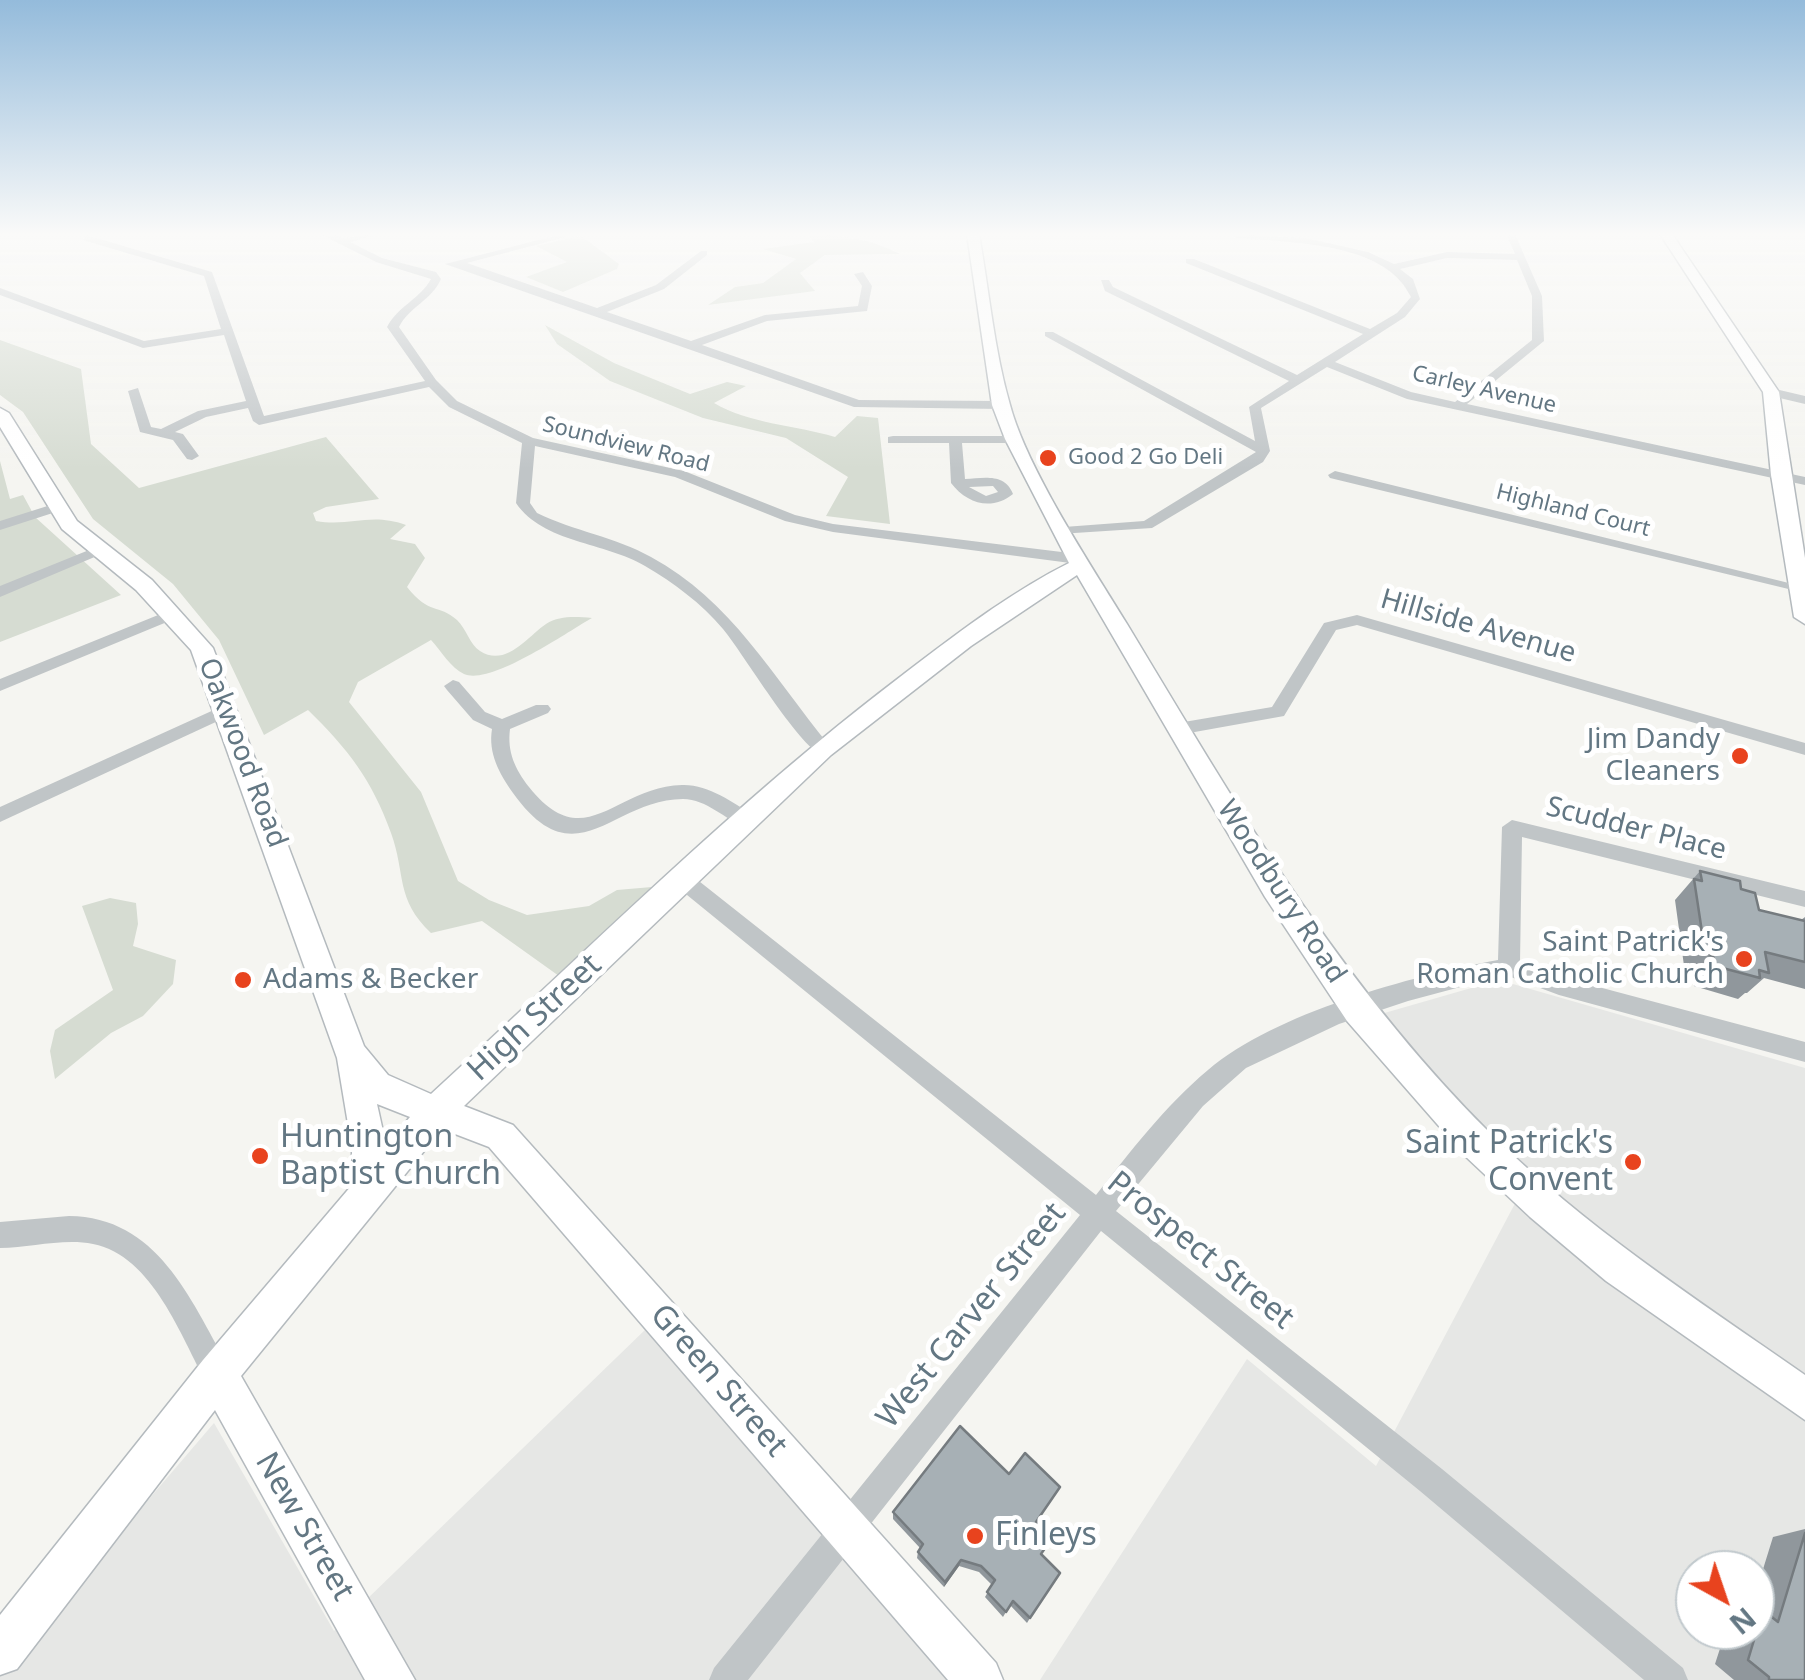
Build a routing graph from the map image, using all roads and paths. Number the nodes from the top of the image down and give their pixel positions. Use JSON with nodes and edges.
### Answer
{"nodes":[{"id":1,"x":57,"y":312,"type":"edge"},
{"id":2,"x":221,"y":312,"type":"edge"},
{"id":3,"x":400,"y":312,"type":"edge"},
{"id":4,"x":599,"y":312,"type":"edge"},
{"id":5,"x":826,"y":312,"type":"edge"},
{"id":6,"x":986,"y":312,"type":"edge"},
{"id":7,"x":1157,"y":312,"type":"edge"},
{"id":8,"x":1318,"y":312,"type":"edge"},
{"id":9,"x":1403,"y":312,"type":"edge"},
{"id":10,"x":1537,"y":312,"type":"edge"},
{"id":11,"x":1718,"y":312,"type":"edge"},
{"id":12,"x":228,"y":331,"type":"junction"},
{"id":13,"x":1049,"y":334,"type":"dead end"},
{"id":14,"x":1372,"y":334,"type":"junction"},
{"id":15,"x":687,"y":347,"type":"junction"},
{"id":16,"x":1326,"y":362,"type":"junction"},
{"id":17,"x":1297,"y":380,"type":"junction"},
{"id":18,"x":432,"y":383,"type":"junction"},
{"id":19,"x":134,"y":391,"type":"dead end"},
{"id":20,"x":1771,"y":392,"type":"junction"},
{"id":21,"x":1805,"y":400,"type":"edge"},
{"id":22,"x":252,"y":403,"type":"junction"},
{"id":23,"x":1001,"y":405,"type":"junction"},
{"id":24,"x":1457,"y":406,"type":"junction"},
{"id":25,"x":0,"y":413,"type":"edge"},
{"id":26,"x":163,"y":432,"type":"junction"},
{"id":27,"x":1014,"y":439,"type":"junction"},
{"id":28,"x":893,"y":440,"type":"dead end"},
{"id":29,"x":528,"y":441,"type":"junction"},
{"id":30,"x":955,"y":441,"type":"junction"},
{"id":31,"x":1264,"y":451,"type":"junction"},
{"id":32,"x":582,"y":455,"type":"junction"},
{"id":33,"x":192,"y":456,"type":"dead end"},
{"id":34,"x":524,"y":475,"type":"junction"},
{"id":35,"x":1335,"y":475,"type":"dead end"},
{"id":36,"x":1780,"y":475,"type":"junction"},
{"id":37,"x":1805,"y":481,"type":"edge"},
{"id":38,"x":958,"y":483,"type":"dead end"},
{"id":39,"x":57,"y":507,"type":"junction"},
{"id":40,"x":0,"y":526,"type":"edge"},
{"id":41,"x":1064,"y":531,"type":"junction"},
{"id":42,"x":99,"y":550,"type":"junction"},
{"id":43,"x":1080,"y":562,"type":"junction"},
{"id":44,"x":1800,"y":590,"type":"junction"},
{"id":45,"x":0,"y":592,"type":"edge"},
{"id":46,"x":172,"y":614,"type":"junction"},
{"id":47,"x":1805,"y":617,"type":"edge"},
{"id":48,"x":0,"y":685,"type":"edge"},
{"id":49,"x":453,"y":686,"type":"dead end"},
{"id":50,"x":542,"y":709,"type":"dead end"},
{"id":51,"x":228,"y":710,"type":"junction"},
{"id":52,"x":502,"y":726,"type":"junction"},
{"id":53,"x":1178,"y":729,"type":"junction"},
{"id":54,"x":822,"y":749,"type":"junction"},
{"id":55,"x":1805,"y":749,"type":"edge"},
{"id":56,"x":0,"y":815,"type":"edge"},
{"id":57,"x":746,"y":820,"type":"junction"},
{"id":58,"x":682,"y":880,"type":"junction"},
{"id":59,"x":1805,"y":899,"type":"edge"},
{"id":60,"x":1509,"y":966,"type":"junction"},
{"id":61,"x":1358,"y":1011,"type":"junction"},
{"id":62,"x":1805,"y":1052,"type":"edge"},
{"id":63,"x":351,"y":1054,"type":"junction"},
{"id":64,"x":436,"y":1110,"type":"junction"},
{"id":65,"x":370,"y":1188,"type":"junction"},
{"id":66,"x":1098,"y":1214,"type":"junction"},
{"id":67,"x":0,"y":1235,"type":"edge"},
{"id":68,"x":217,"y":1374,"type":"junction"},
{"id":69,"x":1805,"y":1400,"type":"edge"},
{"id":70,"x":846,"y":1528,"type":"junction"},
{"id":71,"x":0,"y":1652,"type":"edge"},
{"id":72,"x":391,"y":1680,"type":"edge"},
{"id":73,"x":726,"y":1680,"type":"edge"},
{"id":74,"x":979,"y":1680,"type":"edge"},
{"id":75,"x":1670,"y":1680,"type":"edge"}],
"edges":[{"from":1,"to":12,"type":"street"},
{"from":2,"to":12,"type":"street"},
{"from":3,"to":18,"type":"street","name":"Soundview Road"},
{"from":4,"to":15,"type":"street"},
{"from":5,"to":15,"type":"street"},
{"from":6,"to":23,"type":"main road","name":"Woodbury Road"},
{"from":7,"to":17,"type":"street"},
{"from":8,"to":14,"type":"street"},
{"from":9,"to":14,"type":"street"},
{"from":10,"to":24,"type":"street"},
{"from":11,"to":20,"type":"main road"},
{"from":12,"to":22,"type":"street"},
{"from":13,"to":31,"type":"street"},
{"from":14,"to":16,"type":"street"},
{"from":15,"to":23,"type":"street"},
{"from":16,"to":17,"type":"street"},
{"from":16,"to":24,"type":"street","name":"Carley Avenue"},
{"from":17,"to":31,"type":"street"},
{"from":18,"to":22,"type":"street"},
{"from":18,"to":29,"type":"street","name":"Soundview Road"},
{"from":19,"to":26,"type":"street"},
{"from":20,"to":21,"type":"street"},
{"from":20,"to":36,"type":"main road"},
{"from":22,"to":26,"type":"street"},
{"from":23,"to":27,"type":"main road","name":"Woodbury Road"},
{"from":24,"to":36,"type":"street","name":"Carley Avenue"},
{"from":25,"to":39,"type":"main road","name":"Oakwood Road"},
{"from":26,"to":33,"type":"street"},
{"from":27,"to":30,"type":"street"},
{"from":27,"to":41,"type":"main road","name":"Woodbury Road"},
{"from":28,"to":30,"type":"street"},
{"from":29,"to":32,"type":"street","name":"Soundview Road"},
{"from":29,"to":34,"type":"street"},
{"from":30,"to":38,"type":"street"},
{"from":31,"to":41,"type":"street"},
{"from":32,"to":34,"type":"street"},
{"from":32,"to":43,"type":"street","name":"Soundview Road"},
{"from":34,"to":54,"type":"street"},
{"from":35,"to":44,"type":"street","name":"Highland Court"},
{"from":36,"to":37,"type":"street","name":"Carley Avenue"},
{"from":36,"to":44,"type":"main road"},
{"from":39,"to":40,"type":"street"},
{"from":39,"to":42,"type":"main road","name":"Oakwood Road"},
{"from":41,"to":43,"type":"main road","name":"Woodbury Road"},
{"from":42,"to":45,"type":"street"},
{"from":42,"to":46,"type":"main road","name":"Oakwood Road"},
{"from":43,"to":53,"type":"main road","name":"Woodbury Road"},
{"from":43,"to":54,"type":"main road","name":"High Street"},
{"from":44,"to":47,"type":"main road"},
{"from":46,"to":48,"type":"street"},
{"from":46,"to":51,"type":"main road","name":"Oakwood Road"},
{"from":49,"to":52,"type":"street"},
{"from":50,"to":52,"type":"street"},
{"from":51,"to":56,"type":"street"},
{"from":51,"to":63,"type":"main road","name":"Oakwood Road"},
{"from":52,"to":57,"type":"street"},
{"from":53,"to":55,"type":"street","name":"Hillside Avenue"},
{"from":53,"to":61,"type":"main road","name":"Woodbury Road"},
{"from":54,"to":57,"type":"main road","name":"High Street"},
{"from":57,"to":58,"type":"main road","name":"High Street"},
{"from":58,"to":64,"type":"main road","name":"High Street"},
{"from":58,"to":66,"type":"street","name":"Prospect Street"},
{"from":59,"to":60,"type":"street","name":"Scudder Place"},
{"from":60,"to":61,"type":"street","name":"West Carver Street"},
{"from":60,"to":62,"type":"street"},
{"from":61,"to":66,"type":"street","name":"West Carver Street"},
{"from":61,"to":69,"type":"main road","name":"Woodbury Road"},
{"from":63,"to":64,"type":"main road","name":"Oakwood Road"},
{"from":63,"to":65,"type":"main road"},
{"from":64,"to":65,"type":"main road","name":"High Street"},
{"from":64,"to":70,"type":"main road","name":"Green Street"},
{"from":65,"to":68,"type":"main road","name":"High Street"},
{"from":66,"to":70,"type":"street","name":"West Carver Street"},
{"from":66,"to":75,"type":"street","name":"Prospect Street"},
{"from":67,"to":68,"type":"street"},
{"from":68,"to":71,"type":"main road","name":"High Street"},
{"from":68,"to":72,"type":"main road","name":"New Street"},
{"from":70,"to":73,"type":"street","name":"West Carver Street"},
{"from":70,"to":74,"type":"main road","name":"Green Street"}]}
